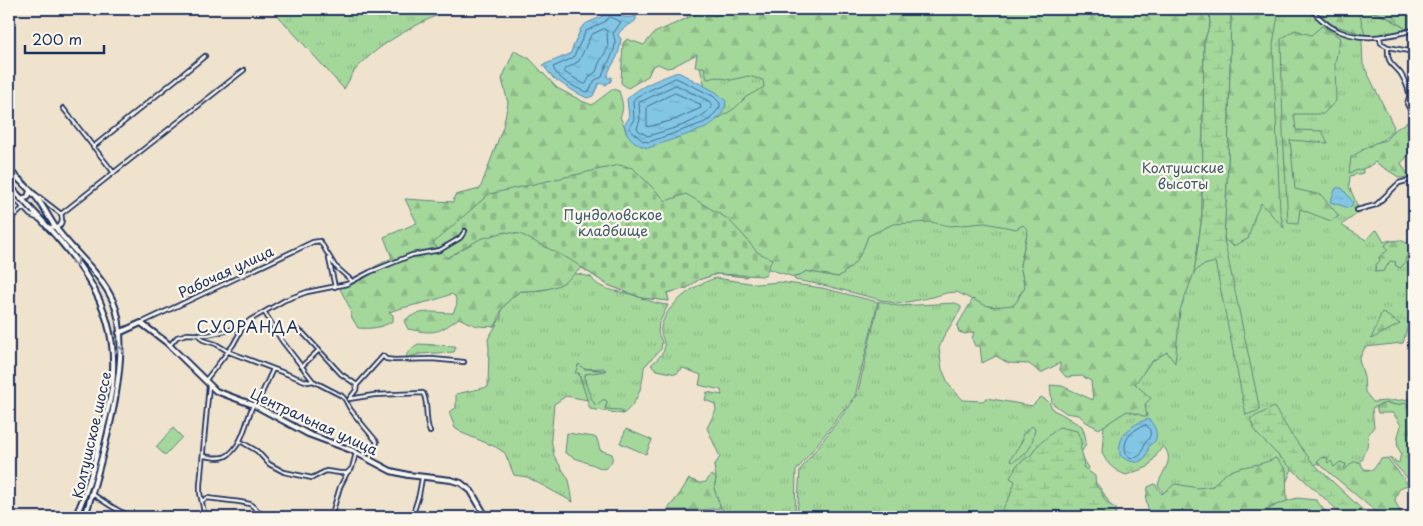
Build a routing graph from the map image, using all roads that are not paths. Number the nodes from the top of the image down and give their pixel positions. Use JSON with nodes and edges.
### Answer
{"nodes":[{"id":1,"x":1310,"y":9,"type":"edge"},
{"id":2,"x":1414,"y":30,"type":"edge"},
{"id":3,"x":1380,"y":38,"type":"junction"},
{"id":4,"x":1388,"y":47,"type":"junction"},
{"id":5,"x":1414,"y":52,"type":"edge"},
{"id":6,"x":205,"y":56,"type":"dead end"},
{"id":7,"x":244,"y":70,"type":"dead end"},
{"id":8,"x":64,"y":108,"type":"dead end"},
{"id":9,"x":1411,"y":110,"type":"dead end"},
{"id":10,"x":93,"y":147,"type":"junction"},
{"id":11,"x":9,"y":170,"type":"edge"},
{"id":12,"x":114,"y":173,"type":"junction"},
{"id":13,"x":1414,"y":179,"type":"edge"},
{"id":14,"x":9,"y":185,"type":"edge"},
{"id":15,"x":30,"y":191,"type":"junction"},
{"id":16,"x":9,"y":193,"type":"edge"},
{"id":17,"x":21,"y":198,"type":"junction"},
{"id":18,"x":23,"y":208,"type":"junction"},
{"id":19,"x":1357,"y":210,"type":"dead end"},
{"id":20,"x":61,"y":214,"type":"junction"},
{"id":21,"x":39,"y":219,"type":"junction"},
{"id":22,"x":9,"y":221,"type":"edge"},
{"id":23,"x":46,"y":226,"type":"junction"},
{"id":24,"x":56,"y":228,"type":"junction"},
{"id":25,"x":465,"y":232,"type":"dead end"},
{"id":26,"x":329,"y":258,"type":"junction"},
{"id":27,"x":352,"y":281,"type":"junction"},
{"id":28,"x":335,"y":287,"type":"junction"},
{"id":29,"x":265,"y":313,"type":"junction"},
{"id":30,"x":141,"y":323,"type":"junction"},
{"id":31,"x":243,"y":327,"type":"junction"},
{"id":32,"x":296,"y":328,"type":"dead end"},
{"id":33,"x":119,"y":333,"type":"junction"},
{"id":34,"x":198,"y":334,"type":"junction"},
{"id":35,"x":169,"y":346,"type":"junction"},
{"id":36,"x":319,"y":350,"type":"junction"},
{"id":37,"x":229,"y":352,"type":"junction"},
{"id":38,"x":464,"y":362,"type":"dead end"},
{"id":39,"x":302,"y":366,"type":"junction"},
{"id":40,"x":273,"y":368,"type":"junction"},
{"id":41,"x":205,"y":381,"type":"junction"},
{"id":42,"x":313,"y":381,"type":"junction"},
{"id":43,"x":209,"y":385,"type":"junction"},
{"id":44,"x":357,"y":385,"type":"junction"},
{"id":45,"x":348,"y":399,"type":"junction"},
{"id":46,"x":254,"y":405,"type":"junction"},
{"id":47,"x":430,"y":432,"type":"dead end"},
{"id":48,"x":240,"y":441,"type":"junction"},
{"id":49,"x":356,"y":452,"type":"junction"},
{"id":50,"x":204,"y":456,"type":"junction"},
{"id":51,"x":370,"y":460,"type":"junction"},
{"id":52,"x":347,"y":472,"type":"junction"},
{"id":53,"x":422,"y":478,"type":"junction"},
{"id":54,"x":92,"y":493,"type":"junction"},
{"id":55,"x":202,"y":500,"type":"junction"},
{"id":56,"x":204,"y":512,"type":"junction"},
{"id":57,"x":485,"y":516,"type":"edge"},
{"id":58,"x":75,"y":517,"type":"edge"},
{"id":59,"x":85,"y":517,"type":"edge"},
{"id":60,"x":140,"y":517,"type":"edge"},
{"id":61,"x":193,"y":517,"type":"edge"},
{"id":62,"x":205,"y":517,"type":"edge"},
{"id":63,"x":277,"y":517,"type":"edge"},
{"id":64,"x":331,"y":517,"type":"edge"},
{"id":65,"x":412,"y":517,"type":"edge"},
{"id":66,"x":495,"y":517,"type":"edge"}],
"edges":[{"from":1,"to":3,"type":"street"},
{"from":2,"to":3,"type":"street"},
{"from":3,"to":4,"type":"street"},
{"from":4,"to":5,"type":"street"},
{"from":4,"to":9,"type":"street"},
{"from":6,"to":10,"type":"street"},
{"from":7,"to":12,"type":"street"},
{"from":8,"to":10,"type":"street"},
{"from":10,"to":12,"type":"street"},
{"from":11,"to":15,"type":"main road","name":"Колтушское шоссе"},
{"from":12,"to":20,"type":"street"},
{"from":13,"to":19,"type":"street"},
{"from":14,"to":17,"type":"main road","name":"Колтушское шоссе"},
{"from":15,"to":17,"type":"main road"},
{"from":15,"to":20,"type":"street"},
{"from":15,"to":24,"type":"main road","name":"Колтушское шоссе"},
{"from":16,"to":18,"type":"street"},
{"from":17,"to":21,"type":"main road","name":"Колтушское шоссе"},
{"from":18,"to":21,"type":"street"},
{"from":18,"to":22,"type":"street"},
{"from":20,"to":24,"type":"street"},
{"from":21,"to":23,"type":"main road","name":"Колтушское шоссе"},
{"from":23,"to":24,"type":"street"},
{"from":23,"to":58,"type":"main road","name":"Колтушское шоссе","one_way":true},
{"from":24,"to":33,"type":"main road","name":"Колтушское шоссе"},
{"from":25,"to":27,"type":"street"},
{"from":26,"to":27,"type":"street"},
{"from":26,"to":28,"type":"street"},
{"from":26,"to":30,"type":"street","name":"Рабочая улица"},
{"from":27,"to":28,"type":"street"},
{"from":28,"to":29,"type":"street"},
{"from":29,"to":31,"type":"street"},
{"from":29,"to":39,"type":"street"},
{"from":30,"to":33,"type":"main road"},
{"from":30,"to":35,"type":"main road","name":"Центральная улица"},
{"from":31,"to":34,"type":"street"},
{"from":31,"to":37,"type":"street"},
{"from":32,"to":36,"type":"street"},
{"from":54,"to":33,"type":"main road","name":"Колтушское шоссе","one_way":true},
{"from":34,"to":35,"type":"street"},
{"from":34,"to":37,"type":"street"},
{"from":35,"to":41,"type":"main road","name":"Центральная улица"},
{"from":36,"to":39,"type":"street"},
{"from":36,"to":44,"type":"street"},
{"from":37,"to":40,"type":"street"},
{"from":37,"to":41,"type":"street"},
{"from":38,"to":44,"type":"street"},
{"from":39,"to":42,"type":"street"},
{"from":40,"to":42,"type":"street"},
{"from":40,"to":46,"type":"street"},
{"from":41,"to":43,"type":"main road","name":"Центральная улица"},
{"from":42,"to":45,"type":"street"},
{"from":43,"to":46,"type":"main road","name":"Центральная улица"},
{"from":43,"to":50,"type":"street"},
{"from":44,"to":45,"type":"street"},
{"from":45,"to":47,"type":"street"},
{"from":45,"to":51,"type":"street"},
{"from":46,"to":48,"type":"street"},
{"from":46,"to":49,"type":"main road","name":"Центральная улица"},
{"from":48,"to":50,"type":"street"},
{"from":48,"to":52,"type":"street"},
{"from":49,"to":51,"type":"main road","name":"Центральная улица"},
{"from":49,"to":52,"type":"street"},
{"from":50,"to":55,"type":"street"},
{"from":51,"to":53,"type":"main road","name":"Центральная улица"},
{"from":52,"to":64,"type":"street"},
{"from":53,"to":57,"type":"main road","name":"Центральная улица"},
{"from":53,"to":65,"type":"street"},
{"from":54,"to":59,"type":"main road","name":"Колтушское шоссе"},
{"from":54,"to":60,"type":"street"},
{"from":55,"to":56,"type":"street"},
{"from":55,"to":63,"type":"street"},
{"from":56,"to":61,"type":"street"},
{"from":56,"to":62,"type":"street"},
{"from":57,"to":66,"type":"street"}]}
